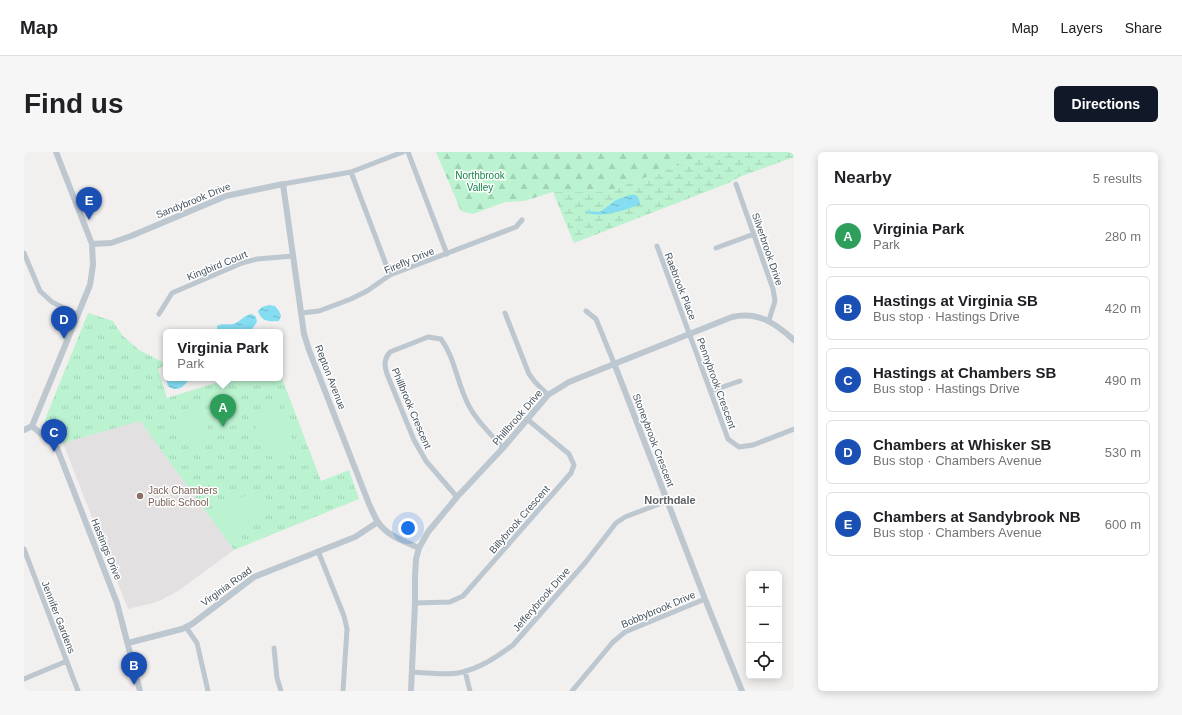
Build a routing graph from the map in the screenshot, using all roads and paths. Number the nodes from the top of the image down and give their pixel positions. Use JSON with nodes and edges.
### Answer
{"nodes":[{"id":1,"x":56,"y":152,"type":"edge"},
{"id":2,"x":403,"y":152,"type":"edge"},
{"id":3,"x":408,"y":152,"type":"edge"},
{"id":4,"x":351,"y":172,"type":"junction"},
{"id":5,"x":283,"y":184,"type":"junction"},
{"id":6,"x":736,"y":184,"type":"dead end"},
{"id":7,"x":522,"y":220,"type":"dead end"},
{"id":8,"x":754,"y":234,"type":"junction"},
{"id":9,"x":92,"y":244,"type":"junction"},
{"id":10,"x":657,"y":246,"type":"dead end"},
{"id":11,"x":716,"y":248,"type":"dead end"},
{"id":12,"x":24,"y":253,"type":"edge"},
{"id":13,"x":447,"y":254,"type":"junction"},
{"id":14,"x":293,"y":256,"type":"junction"},
{"id":15,"x":390,"y":275,"type":"junction"},
{"id":16,"x":586,"y":311,"type":"dead end"},
{"id":17,"x":301,"y":313,"type":"junction"},
{"id":18,"x":505,"y":313,"type":"dead end"},
{"id":19,"x":159,"y":314,"type":"dead end"},
{"id":20,"x":78,"y":315,"type":"junction"},
{"id":21,"x":768,"y":320,"type":"junction"},
{"id":22,"x":689,"y":333,"type":"junction"},
{"id":23,"x":794,"y":340,"type":"edge"},
{"id":24,"x":614,"y":363,"type":"junction"},
{"id":25,"x":740,"y":381,"type":"dead end"},
{"id":26,"x":711,"y":391,"type":"junction"},
{"id":27,"x":548,"y":395,"type":"junction"},
{"id":28,"x":527,"y":419,"type":"junction"},
{"id":29,"x":32,"y":426,"type":"junction"},
{"id":30,"x":794,"y":429,"type":"edge"},
{"id":31,"x":24,"y":430,"type":"edge"},
{"id":32,"x":503,"y":448,"type":"junction"},
{"id":33,"x":457,"y":498,"type":"junction"},
{"id":34,"x":667,"y":501,"type":"junction"},
{"id":35,"x":378,"y":522,"type":"junction"},
{"id":36,"x":419,"y":548,"type":"junction"},
{"id":37,"x":24,"y":549,"type":"edge"},
{"id":38,"x":318,"y":551,"type":"junction"},
{"id":39,"x":705,"y":599,"type":"junction"},
{"id":40,"x":415,"y":603,"type":"junction"},
{"id":41,"x":186,"y":627,"type":"junction"},
{"id":42,"x":128,"y":643,"type":"junction"},
{"id":43,"x":274,"y":648,"type":"dead end"},
{"id":44,"x":66,"y":661,"type":"junction"},
{"id":45,"x":465,"y":671,"type":"junction"},
{"id":46,"x":412,"y":672,"type":"junction"},
{"id":47,"x":24,"y":679,"type":"edge"},
{"id":48,"x":78,"y":691,"type":"edge"},
{"id":49,"x":140,"y":691,"type":"edge"},
{"id":50,"x":208,"y":691,"type":"edge"},
{"id":51,"x":281,"y":691,"type":"edge"},
{"id":52,"x":344,"y":691,"type":"edge"},
{"id":53,"x":411,"y":691,"type":"edge"},
{"id":54,"x":470,"y":691,"type":"edge"},
{"id":55,"x":572,"y":691,"type":"edge"},
{"id":56,"x":742,"y":691,"type":"edge"}],
"edges":[{"from":1,"to":9,"type":"street"},
{"from":2,"to":4,"type":"street","name":"Sandybrook Drive"},
{"from":3,"to":13,"type":"street"},
{"from":4,"to":5,"type":"street","name":"Sandybrook Drive"},
{"from":4,"to":15,"type":"street"},
{"from":5,"to":9,"type":"street","name":"Sandybrook Drive"},
{"from":5,"to":14,"type":"street","name":"Repton Avenue"},
{"from":6,"to":8,"type":"street","name":"Silverbrook Drive"},
{"from":7,"to":13,"type":"street","name":"Firefly Drive"},
{"from":8,"to":11,"type":"street"},
{"from":8,"to":21,"type":"street","name":"Silverbrook Drive"},
{"from":9,"to":20,"type":"street"},
{"from":10,"to":22,"type":"street","name":"Raebrook Place"},
{"from":12,"to":20,"type":"street"},
{"from":13,"to":15,"type":"street","name":"Firefly Drive"},
{"from":14,"to":17,"type":"street","name":"Repton Avenue"},
{"from":14,"to":19,"type":"street","name":"Kingbird Court"},
{"from":15,"to":17,"type":"street","name":"Firefly Drive"},
{"from":16,"to":24,"type":"street","name":"Stoneybrook Crescent"},
{"from":17,"to":35,"type":"street","name":"Repton Avenue"},
{"from":18,"to":27,"type":"street"},
{"from":20,"to":29,"type":"street"},
{"from":21,"to":22,"type":"street","name":"Phillbrook Drive"},
{"from":21,"to":23,"type":"street","name":"Phillbrook Drive"},
{"from":22,"to":24,"type":"street","name":"Phillbrook Drive"},
{"from":22,"to":26,"type":"street","name":"Pennybrook Crescent"},
{"from":24,"to":27,"type":"street","name":"Phillbrook Drive"},
{"from":24,"to":34,"type":"street","name":"Stoneybrook Crescent"},
{"from":25,"to":26,"type":"street"},
{"from":26,"to":30,"type":"street","name":"Pennybrook Crescent"},
{"from":27,"to":28,"type":"street","name":"Phillbrook Drive"},
{"from":28,"to":32,"type":"street","name":"Phillbrook Drive"},
{"from":28,"to":40,"type":"street","name":"Billybrook Crescent"},
{"from":29,"to":31,"type":"street"},
{"from":29,"to":42,"type":"street","name":"Hastings Drive"},
{"from":32,"to":33,"type":"street","name":"Phillbrook Drive"},
{"from":32,"to":33,"type":"street","name":"Phillbrook Crescent"},
{"from":33,"to":36,"type":"street","name":"Phillbrook Drive"},
{"from":34,"to":39,"type":"street","name":"Stoneybrook Crescent"},
{"from":34,"to":45,"type":"street","name":"Jefferybrook Drive"},
{"from":35,"to":36,"type":"street","name":"Repton Avenue"},
{"from":35,"to":38,"type":"street","name":"Virginia Road"},
{"from":36,"to":40,"type":"street","name":"Phillbrook Drive"},
{"from":37,"to":44,"type":"street","name":"Jennifer Gardens"},
{"from":38,"to":41,"type":"street","name":"Virginia Road"},
{"from":38,"to":52,"type":"street"},
{"from":39,"to":55,"type":"street","name":"Bobbybrook Drive"},
{"from":39,"to":56,"type":"street","name":"Stoneybrook Crescent"},
{"from":40,"to":46,"type":"street","name":"Phillbrook Drive"},
{"from":41,"to":42,"type":"street","name":"Virginia Road"},
{"from":41,"to":50,"type":"street"},
{"from":42,"to":49,"type":"street","name":"Hastings Drive"},
{"from":43,"to":51,"type":"street"},
{"from":44,"to":47,"type":"street"},
{"from":44,"to":48,"type":"street","name":"Jennifer Gardens"},
{"from":45,"to":46,"type":"street","name":"Jefferybrook Drive"},
{"from":45,"to":54,"type":"street"},
{"from":46,"to":53,"type":"street","name":"Phillbrook Drive"}]}
